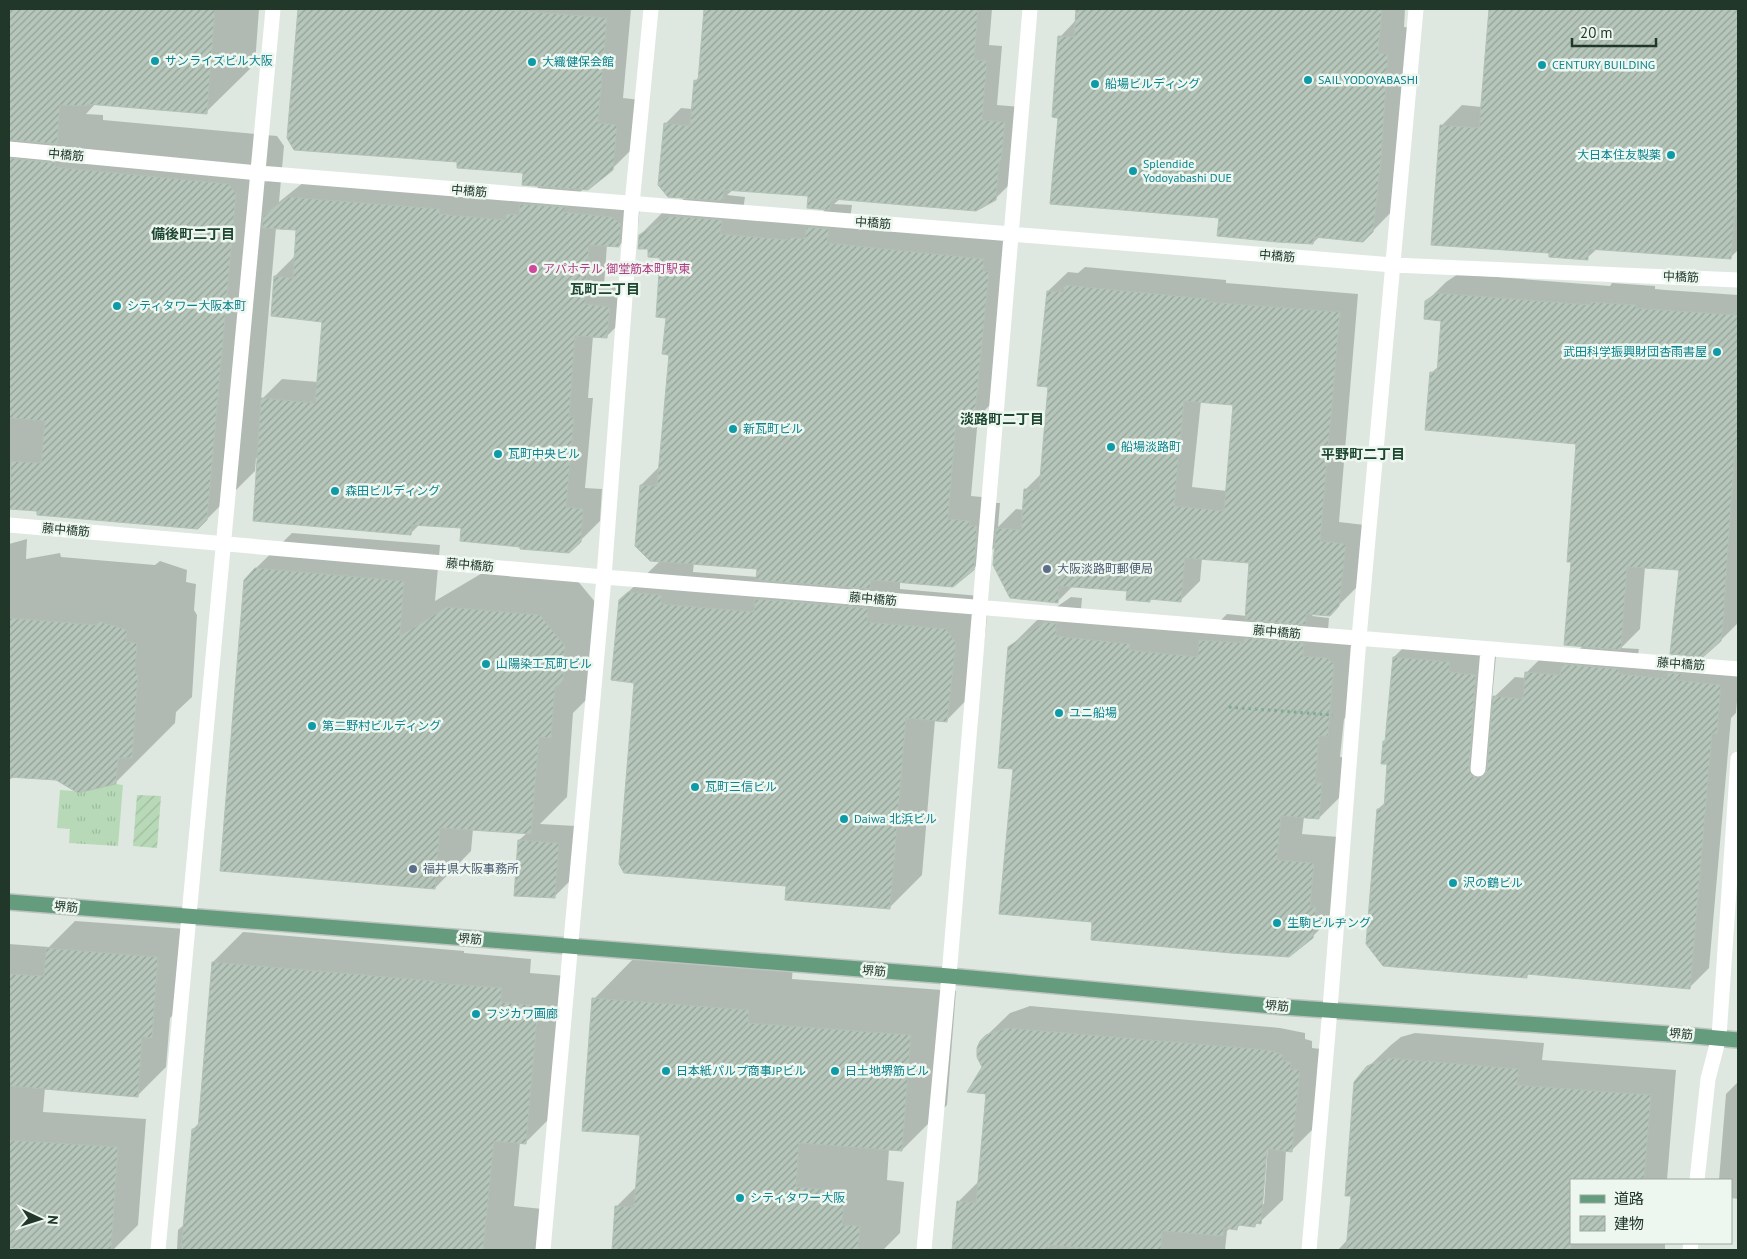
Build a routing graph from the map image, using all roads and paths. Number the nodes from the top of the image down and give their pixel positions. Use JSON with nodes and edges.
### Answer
{"nodes":[{"id":1,"x":272,"y":9,"type":"edge"},
{"id":2,"x":651,"y":9,"type":"edge"},
{"id":3,"x":1030,"y":9,"type":"edge"},
{"id":4,"x":1416,"y":9,"type":"edge"},
{"id":5,"x":9,"y":149,"type":"edge"},
{"id":6,"x":258,"y":173,"type":"junction"},
{"id":7,"x":632,"y":204,"type":"junction"},
{"id":8,"x":1011,"y":233,"type":"junction"},
{"id":9,"x":1392,"y":265,"type":"junction"},
{"id":10,"x":1738,"y":280,"type":"edge"},
{"id":11,"x":9,"y":525,"type":"edge"},
{"id":12,"x":222,"y":543,"type":"junction"},
{"id":13,"x":604,"y":577,"type":"junction"},
{"id":14,"x":980,"y":608,"type":"junction"},
{"id":15,"x":1360,"y":638,"type":"junction"},
{"id":16,"x":1488,"y":649,"type":"junction"},
{"id":17,"x":1738,"y":668,"type":"edge"},
{"id":18,"x":1229,"y":707,"type":"dead end"},
{"id":19,"x":1354,"y":717,"type":"junction"},
{"id":20,"x":1738,"y":759,"type":"edge"},
{"id":21,"x":1478,"y":769,"type":"dead end"},
{"id":22,"x":9,"y":902,"type":"edge"},
{"id":23,"x":188,"y":917,"type":"junction"},
{"id":24,"x":570,"y":946,"type":"junction"},
{"id":25,"x":950,"y":976,"type":"junction"},
{"id":26,"x":1330,"y":1009,"type":"junction"},
{"id":27,"x":1719,"y":1037,"type":"junction"},
{"id":28,"x":1738,"y":1040,"type":"edge"},
{"id":29,"x":1697,"y":1179,"type":"edge"},
{"id":30,"x":158,"y":1250,"type":"edge"},
{"id":31,"x":544,"y":1250,"type":"edge"},
{"id":32,"x":924,"y":1250,"type":"edge"},
{"id":33,"x":1309,"y":1250,"type":"edge"}],
"edges":[{"from":1,"to":6,"type":"street"},
{"from":2,"to":7,"type":"street"},
{"from":3,"to":8,"type":"street"},
{"from":4,"to":9,"type":"street"},
{"from":5,"to":6,"type":"street","name":"中橋筋"},
{"from":6,"to":7,"type":"street","name":"中橋筋"},
{"from":6,"to":12,"type":"street"},
{"from":7,"to":8,"type":"street","name":"中橋筋"},
{"from":7,"to":13,"type":"street"},
{"from":8,"to":9,"type":"street","name":"中橋筋"},
{"from":8,"to":14,"type":"street"},
{"from":9,"to":10,"type":"street","name":"中橋筋"},
{"from":9,"to":15,"type":"street"},
{"from":11,"to":12,"type":"street","name":"藤中橋筋"},
{"from":12,"to":13,"type":"street","name":"藤中橋筋"},
{"from":12,"to":23,"type":"street"},
{"from":13,"to":14,"type":"street","name":"藤中橋筋"},
{"from":13,"to":24,"type":"street"},
{"from":14,"to":15,"type":"street","name":"藤中橋筋"},
{"from":14,"to":25,"type":"street"},
{"from":15,"to":16,"type":"street","name":"藤中橋筋"},
{"from":15,"to":19,"type":"street"},
{"from":16,"to":17,"type":"street","name":"藤中橋筋"},
{"from":16,"to":21,"type":"street"},
{"from":18,"to":19,"type":"path"},
{"from":19,"to":26,"type":"street"},
{"from":20,"to":27,"type":"street"},
{"from":22,"to":23,"type":"main road","name":"堺筋"},
{"from":23,"to":24,"type":"main road","name":"堺筋"},
{"from":23,"to":30,"type":"street"},
{"from":24,"to":25,"type":"main road","name":"堺筋"},
{"from":24,"to":31,"type":"street"},
{"from":25,"to":26,"type":"main road","name":"堺筋"},
{"from":25,"to":32,"type":"street"},
{"from":26,"to":27,"type":"main road","name":"堺筋"},
{"from":26,"to":33,"type":"street"},
{"from":27,"to":28,"type":"main road","name":"堺筋"},
{"from":27,"to":29,"type":"street"}]}
